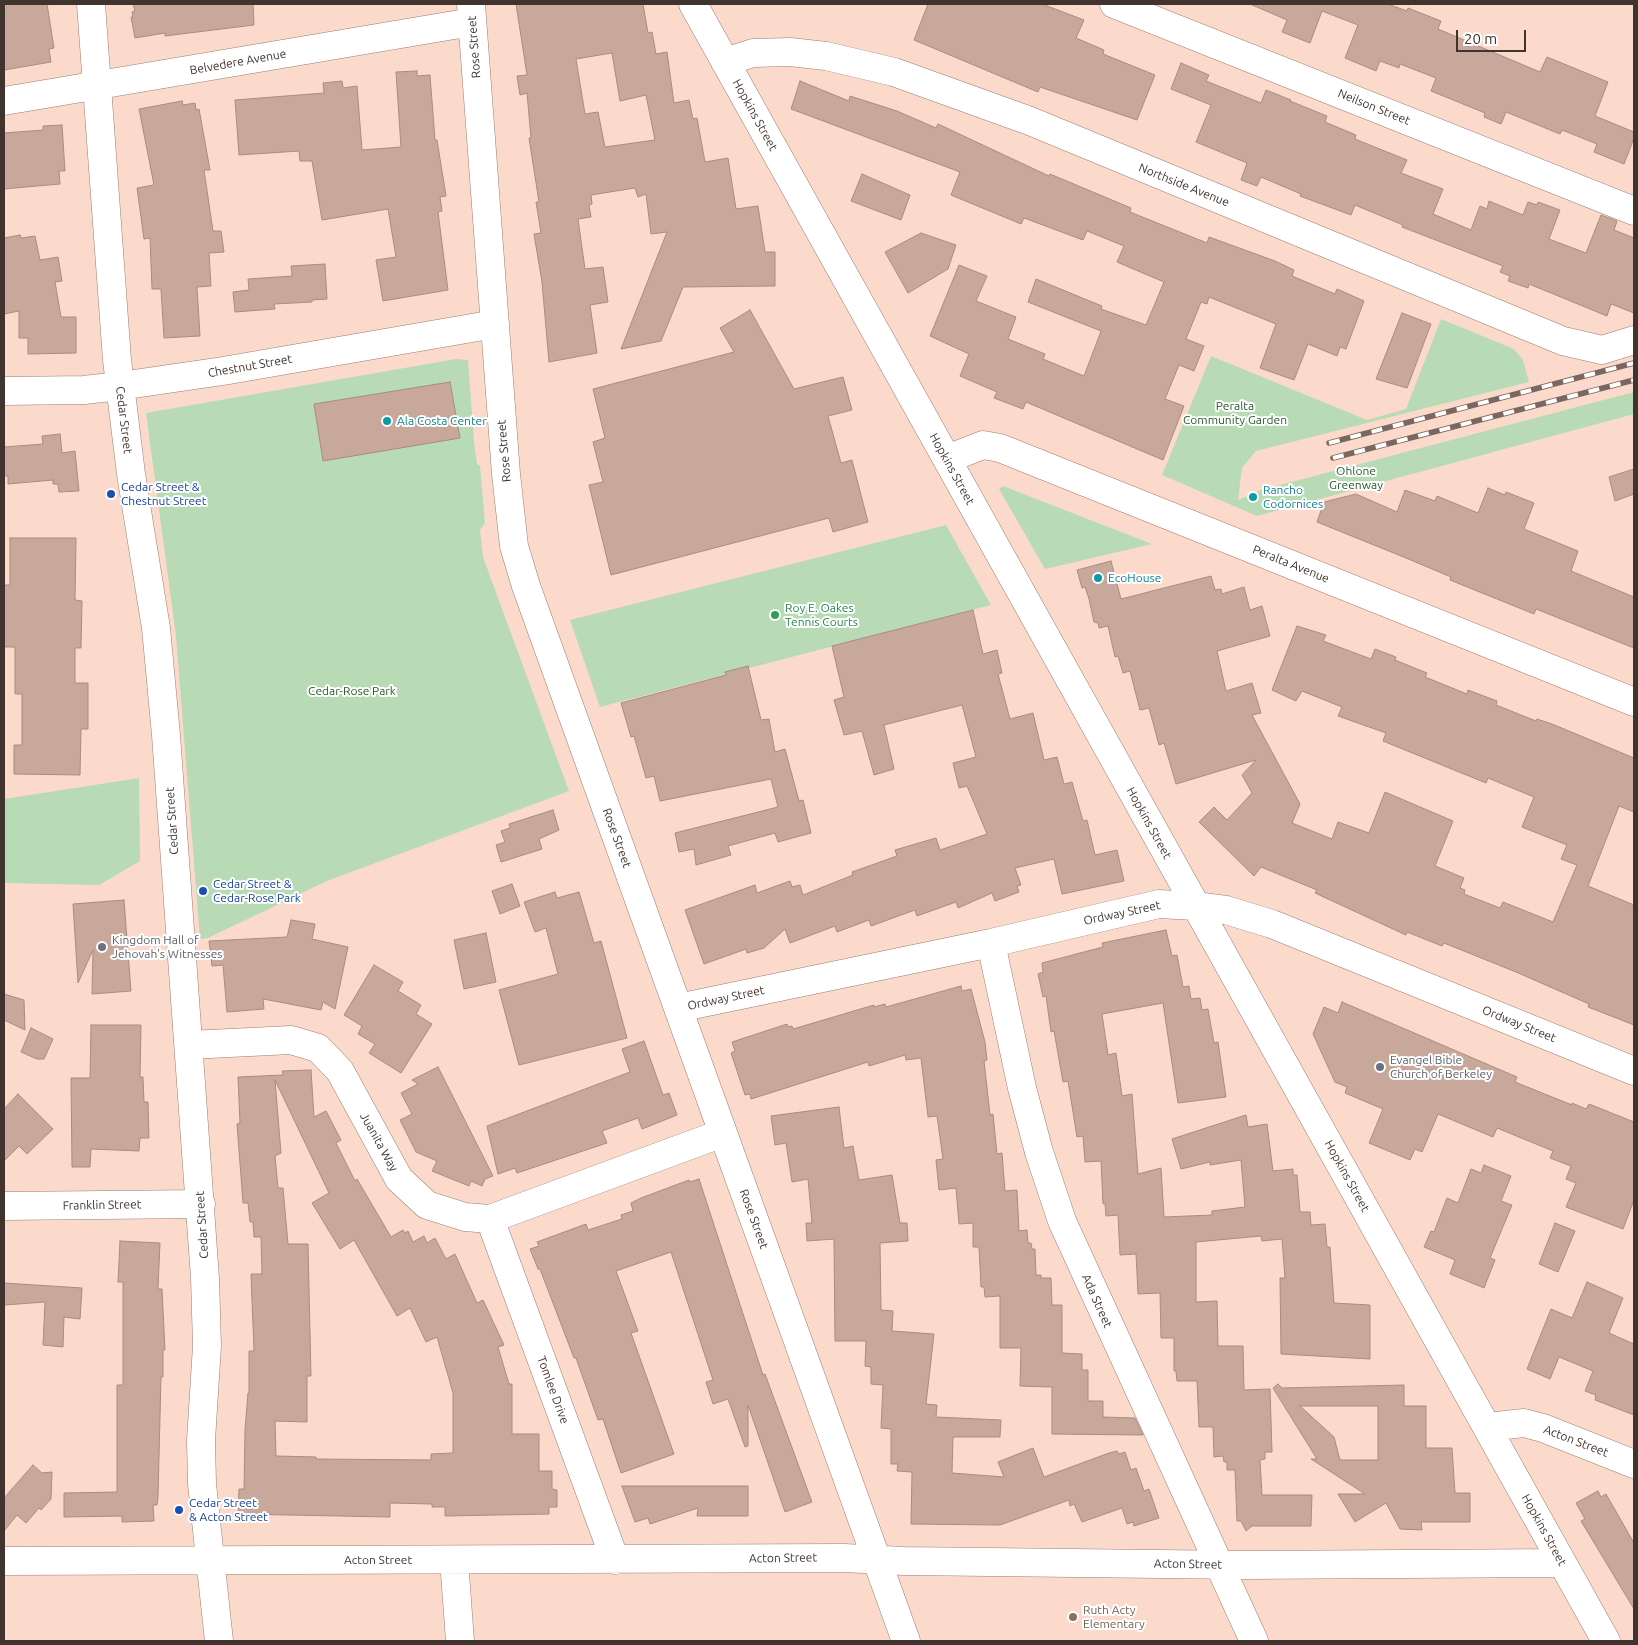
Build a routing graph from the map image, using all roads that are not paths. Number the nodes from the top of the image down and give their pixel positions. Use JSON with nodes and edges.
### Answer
{"nodes":[{"id":1,"x":91,"y":4,"type":"edge"},
{"id":2,"x":693,"y":4,"type":"edge"},
{"id":3,"x":1114,"y":4,"type":"edge"},
{"id":4,"x":472,"y":13,"type":"edge"},
{"id":5,"x":726,"y":62,"type":"junction"},
{"id":6,"x":96,"y":86,"type":"junction"},
{"id":7,"x":4,"y":101,"type":"edge"},
{"id":8,"x":1634,"y":211,"type":"edge"},
{"id":9,"x":495,"y":324,"type":"junction"},
{"id":10,"x":1634,"y":340,"type":"edge"},
{"id":11,"x":120,"y":386,"type":"junction"},
{"id":12,"x":4,"y":390,"type":"edge"},
{"id":13,"x":947,"y":459,"type":"junction"},
{"id":14,"x":1634,"y":702,"type":"edge"},
{"id":15,"x":1196,"y":906,"type":"junction"},
{"id":16,"x":991,"y":942,"type":"junction"},
{"id":17,"x":678,"y":1008,"type":"junction"},
{"id":18,"x":189,"y":1045,"type":"junction"},
{"id":19,"x":1634,"y":1070,"type":"edge"},
{"id":20,"x":723,"y":1133,"type":"junction"},
{"id":21,"x":200,"y":1204,"type":"junction"},
{"id":22,"x":4,"y":1206,"type":"edge"},
{"id":23,"x":490,"y":1220,"type":"junction"},
{"id":24,"x":1487,"y":1427,"type":"junction"},
{"id":25,"x":1634,"y":1464,"type":"edge"},
{"id":26,"x":876,"y":1559,"type":"junction"},
{"id":27,"x":210,"y":1560,"type":"junction"},
{"id":28,"x":454,"y":1560,"type":"junction"},
{"id":29,"x":615,"y":1560,"type":"junction"},
{"id":30,"x":4,"y":1561,"type":"edge"},
{"id":31,"x":1562,"y":1563,"type":"junction"},
{"id":32,"x":1218,"y":1564,"type":"junction"},
{"id":33,"x":219,"y":1641,"type":"edge"},
{"id":34,"x":460,"y":1641,"type":"edge"},
{"id":35,"x":906,"y":1641,"type":"edge"},
{"id":36,"x":1254,"y":1641,"type":"edge"},
{"id":37,"x":1606,"y":1641,"type":"edge"}],
"edges":[{"from":1,"to":6,"type":"street","name":"Cedar Street"},
{"from":2,"to":5,"type":"street","name":"Hopkins Street"},
{"from":3,"to":8,"type":"street","name":"Neilson Street"},
{"from":4,"to":6,"type":"street","name":"Belvedere Avenue"},
{"from":4,"to":9,"type":"street","name":"Rose Street"},
{"from":5,"to":10,"type":"street","name":"Northside Avenue"},
{"from":5,"to":13,"type":"street","name":"Hopkins Street"},
{"from":6,"to":7,"type":"street","name":"Belvedere Avenue"},
{"from":6,"to":11,"type":"street","name":"Cedar Street"},
{"from":9,"to":11,"type":"street","name":"Chestnut Street"},
{"from":9,"to":17,"type":"street","name":"Rose Street"},
{"from":11,"to":12,"type":"street","name":"Chestnut Street"},
{"from":11,"to":18,"type":"street","name":"Cedar Street"},
{"from":13,"to":14,"type":"street","name":"Peralta Avenue"},
{"from":13,"to":15,"type":"street","name":"Hopkins Street"},
{"from":15,"to":16,"type":"street","name":"Ordway Street"},
{"from":15,"to":19,"type":"street","name":"Ordway Street"},
{"from":15,"to":24,"type":"street","name":"Hopkins Street"},
{"from":16,"to":17,"type":"street","name":"Ordway Street"},
{"from":16,"to":32,"type":"street","name":"Ada Street"},
{"from":17,"to":20,"type":"street","name":"Rose Street"},
{"from":18,"to":21,"type":"street","name":"Cedar Street"},
{"from":18,"to":23,"type":"street","name":"Juanita Way"},
{"from":20,"to":23,"type":"street","name":"Juanita Way"},
{"from":20,"to":26,"type":"street","name":"Rose Street"},
{"from":21,"to":22,"type":"street","name":"Franklin Street"},
{"from":21,"to":27,"type":"street","name":"Cedar Street"},
{"from":23,"to":29,"type":"street","name":"Tomlee Drive"},
{"from":24,"to":25,"type":"street","name":"Acton Street"},
{"from":24,"to":31,"type":"street","name":"Hopkins Street"},
{"from":26,"to":29,"type":"street","name":"Acton Street"},
{"from":26,"to":32,"type":"street","name":"Acton Street"},
{"from":26,"to":35,"type":"street","name":"Rose Street"},
{"from":27,"to":28,"type":"street","name":"Acton Street"},
{"from":27,"to":30,"type":"street","name":"Acton Street"},
{"from":27,"to":33,"type":"street","name":"Cedar Street"},
{"from":28,"to":29,"type":"street","name":"Acton Street"},
{"from":28,"to":34,"type":"street"},
{"from":31,"to":32,"type":"street","name":"Acton Street"},
{"from":31,"to":37,"type":"street","name":"Hopkins Street"},
{"from":32,"to":36,"type":"street","name":"Ada Street"}]}
